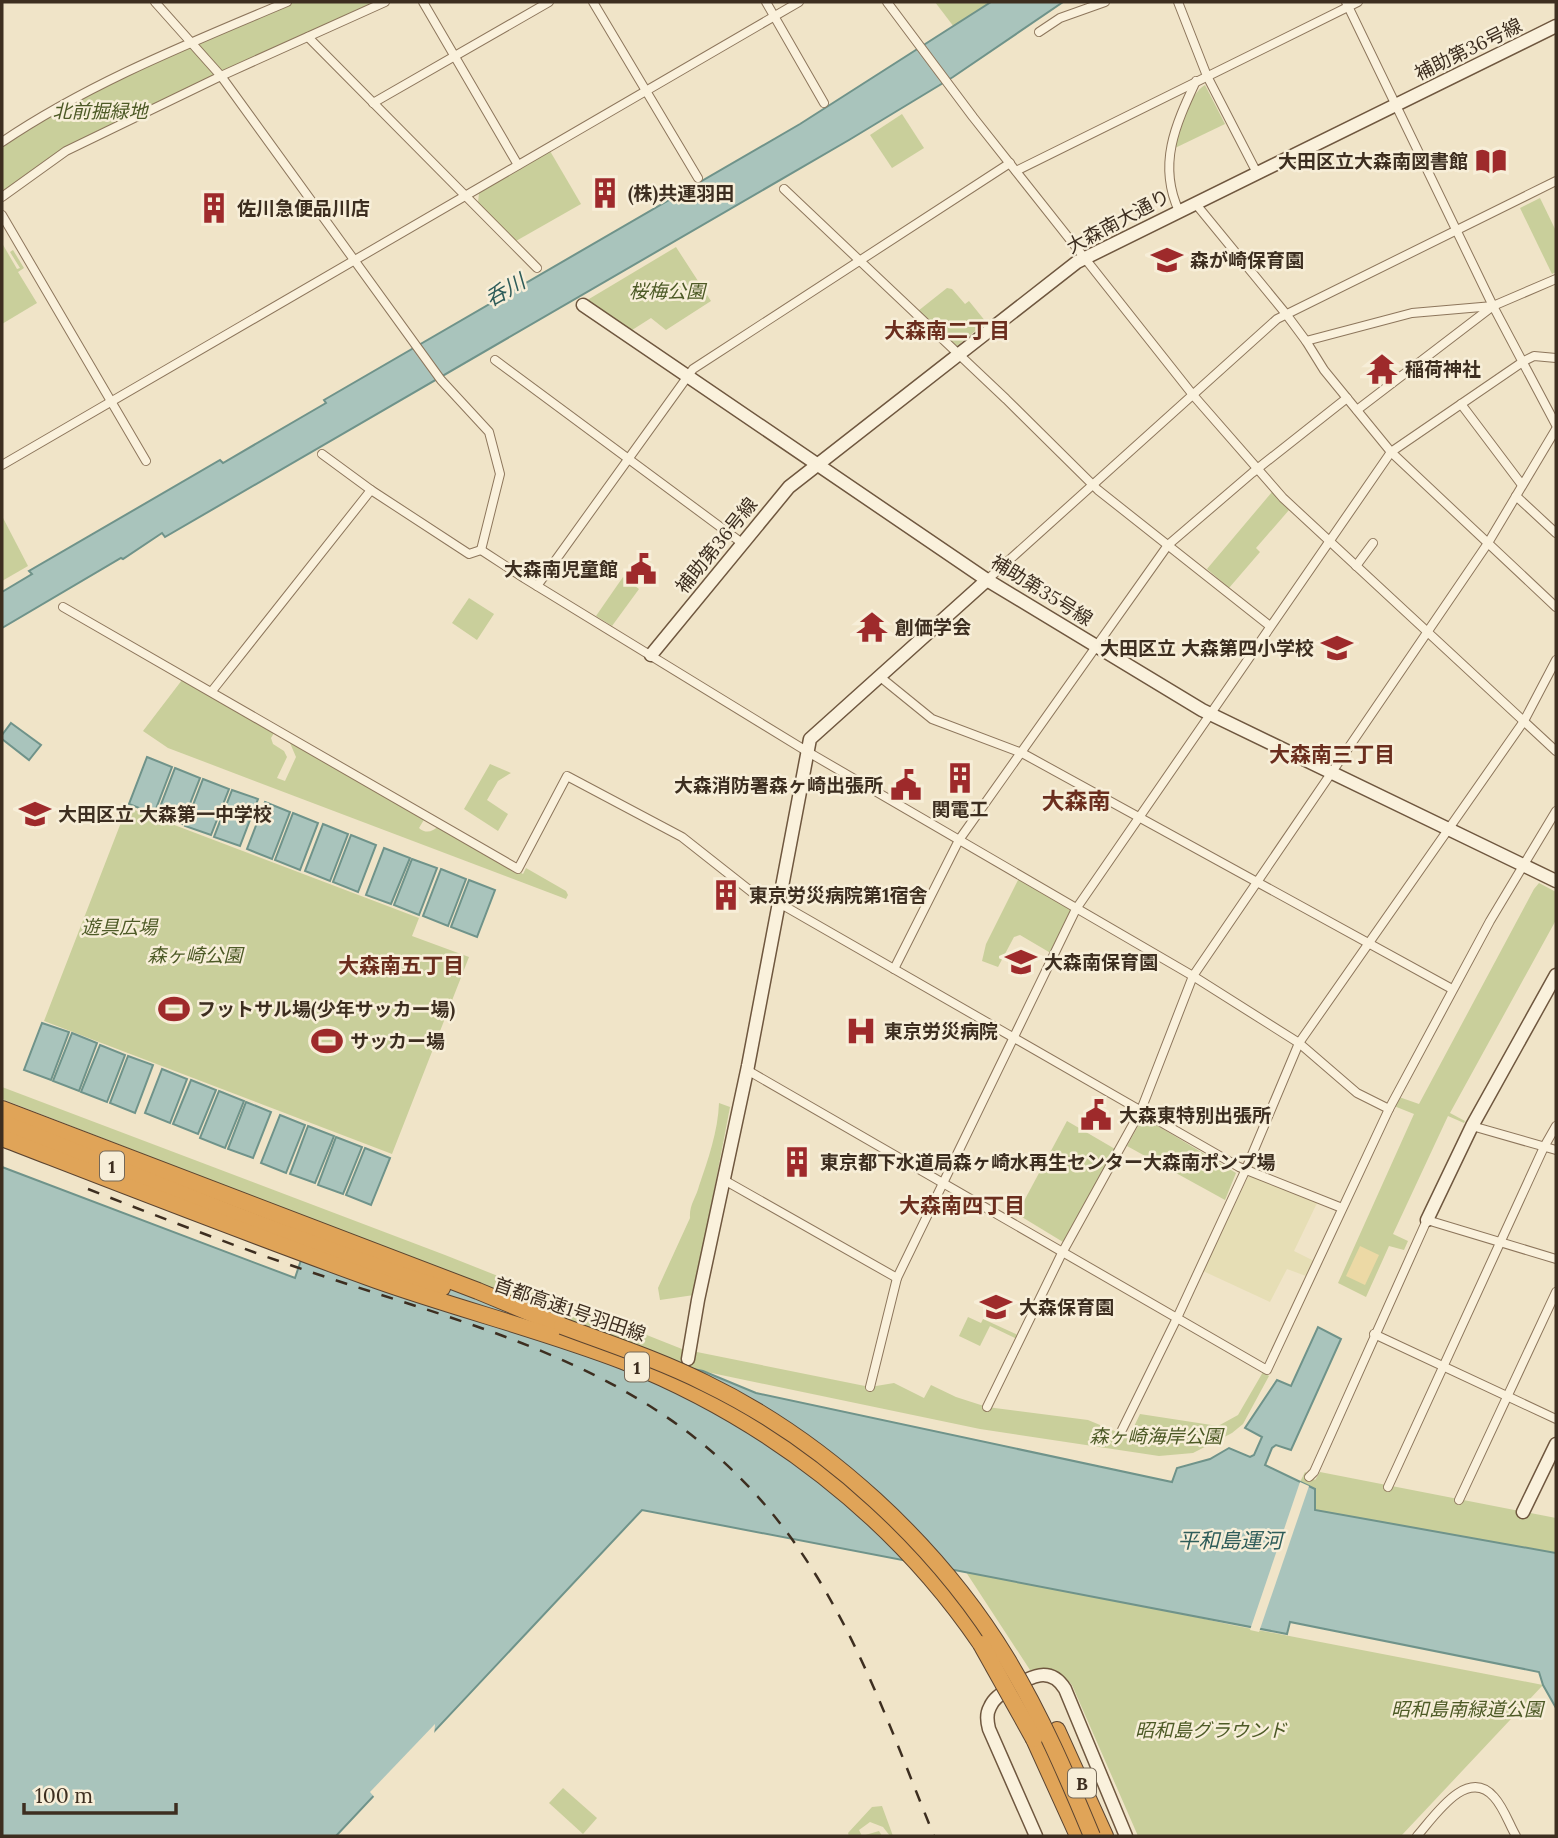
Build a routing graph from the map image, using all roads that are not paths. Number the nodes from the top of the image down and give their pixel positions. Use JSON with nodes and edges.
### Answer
{"nodes":[{"id":1,"x":155,"y":2,"type":"edge"},
{"id":2,"x":286,"y":2,"type":"edge"},
{"id":3,"x":385,"y":2,"type":"edge"},
{"id":4,"x":423,"y":2,"type":"edge"},
{"id":5,"x":550,"y":2,"type":"edge"},
{"id":6,"x":593,"y":2,"type":"edge"},
{"id":7,"x":766,"y":2,"type":"edge"},
{"id":8,"x":799,"y":2,"type":"edge"},
{"id":9,"x":887,"y":2,"type":"edge"},
{"id":10,"x":1105,"y":2,"type":"edge"},
{"id":11,"x":1178,"y":2,"type":"edge"},
{"id":12,"x":1358,"y":2,"type":"edge"},
{"id":13,"x":1347,"y":4,"type":"edge"},
{"id":14,"x":773,"y":16,"type":"junction"},
{"id":15,"x":1556,"y":26,"type":"edge"},
{"id":16,"x":1040,"y":32,"type":"dead end"},
{"id":17,"x":308,"y":37,"type":"junction"},
{"id":18,"x":191,"y":42,"type":"junction"},
{"id":19,"x":455,"y":57,"type":"junction"},
{"id":20,"x":220,"y":76,"type":"junction"},
{"id":21,"x":1208,"y":76,"type":"junction"},
{"id":22,"x":1196,"y":81,"type":"junction"},
{"id":23,"x":646,"y":90,"type":"junction"},
{"id":24,"x":373,"y":103,"type":"junction"},
{"id":25,"x":824,"y":103,"type":"dead end"},
{"id":26,"x":1397,"y":105,"type":"junction"},
{"id":27,"x":2,"y":142,"type":"edge"},
{"id":28,"x":1010,"y":163,"type":"junction"},
{"id":29,"x":518,"y":165,"type":"junction"},
{"id":30,"x":1016,"y":171,"type":"junction"},
{"id":31,"x":1257,"y":173,"type":"junction"},
{"id":32,"x":698,"y":178,"type":"dead end"},
{"id":33,"x":1556,"y":181,"type":"edge"},
{"id":34,"x":784,"y":189,"type":"dead end"},
{"id":35,"x":465,"y":196,"type":"junction"},
{"id":36,"x":2,"y":197,"type":"edge"},
{"id":37,"x":1195,"y":203,"type":"junction"},
{"id":38,"x":1179,"y":211,"type":"junction"},
{"id":39,"x":2,"y":215,"type":"edge"},
{"id":40,"x":1457,"y":230,"type":"junction"},
{"id":41,"x":1085,"y":257,"type":"junction"},
{"id":42,"x":859,"y":260,"type":"junction"},
{"id":43,"x":355,"y":261,"type":"junction"},
{"id":44,"x":537,"y":268,"type":"dead end"},
{"id":45,"x":1556,"y":279,"type":"edge"},
{"id":46,"x":583,"y":305,"type":"dead end"},
{"id":47,"x":1493,"y":306,"type":"junction"},
{"id":48,"x":1286,"y":314,"type":"junction"},
{"id":49,"x":1306,"y":341,"type":"junction"},
{"id":50,"x":960,"y":355,"type":"junction"},
{"id":51,"x":1556,"y":358,"type":"edge"},
{"id":52,"x":495,"y":360,"type":"dead end"},
{"id":53,"x":1524,"y":361,"type":"junction"},
{"id":54,"x":687,"y":377,"type":"junction"},
{"id":55,"x":1193,"y":395,"type":"junction"},
{"id":56,"x":1347,"y":398,"type":"junction"},
{"id":57,"x":110,"y":402,"type":"junction"},
{"id":58,"x":1461,"y":404,"type":"junction"},
{"id":59,"x":1357,"y":410,"type":"junction"},
{"id":60,"x":1556,"y":425,"type":"edge"},
{"id":61,"x":1391,"y":452,"type":"junction"},
{"id":62,"x":322,"y":454,"type":"dead end"},
{"id":63,"x":628,"y":458,"type":"junction"},
{"id":64,"x":146,"y":461,"type":"dead end"},
{"id":65,"x":2,"y":465,"type":"edge"},
{"id":66,"x":818,"y":466,"type":"junction"},
{"id":67,"x":1257,"y":469,"type":"junction"},
{"id":68,"x":1093,"y":485,"type":"junction"},
{"id":69,"x":1522,"y":485,"type":"junction"},
{"id":70,"x":371,"y":490,"type":"junction"},
{"id":71,"x":1516,"y":496,"type":"junction"},
{"id":72,"x":1556,"y":533,"type":"edge"},
{"id":73,"x":1329,"y":541,"type":"junction"},
{"id":74,"x":742,"y":543,"type":"junction"},
{"id":75,"x":1373,"y":543,"type":"dead end"},
{"id":76,"x":1488,"y":543,"type":"junction"},
{"id":77,"x":1168,"y":545,"type":"junction"},
{"id":78,"x":481,"y":550,"type":"junction"},
{"id":79,"x":1356,"y":566,"type":"junction"},
{"id":80,"x":987,"y":580,"type":"junction"},
{"id":81,"x":537,"y":586,"type":"junction"},
{"id":82,"x":63,"y":607,"type":"dead end"},
{"id":83,"x":1556,"y":607,"type":"edge"},
{"id":84,"x":1270,"y":626,"type":"junction"},
{"id":85,"x":1427,"y":631,"type":"junction"},
{"id":86,"x":1097,"y":647,"type":"junction"},
{"id":87,"x":651,"y":655,"type":"junction"},
{"id":88,"x":1556,"y":660,"type":"edge"},
{"id":89,"x":879,"y":676,"type":"junction"},
{"id":90,"x":212,"y":691,"type":"junction"},
{"id":91,"x":1211,"y":715,"type":"junction"},
{"id":92,"x":1524,"y":721,"type":"junction"},
{"id":93,"x":1556,"y":751,"type":"edge"},
{"id":94,"x":808,"y":752,"type":"junction"},
{"id":95,"x":1021,"y":753,"type":"junction"},
{"id":96,"x":1332,"y":773,"type":"junction"},
{"id":97,"x":1556,"y":811,"type":"edge"},
{"id":98,"x":1139,"y":817,"type":"junction"},
{"id":99,"x":1449,"y":829,"type":"junction"},
{"id":100,"x":959,"y":840,"type":"junction"},
{"id":101,"x":1525,"y":865,"type":"junction"},
{"id":102,"x":1556,"y":881,"type":"edge"},
{"id":103,"x":1257,"y":882,"type":"junction"},
{"id":104,"x":778,"y":903,"type":"junction"},
{"id":105,"x":1076,"y":909,"type":"junction"},
{"id":106,"x":1368,"y":943,"type":"junction"},
{"id":107,"x":894,"y":969,"type":"junction"},
{"id":108,"x":1556,"y":975,"type":"edge"},
{"id":109,"x":1194,"y":976,"type":"junction"},
{"id":110,"x":1452,"y":989,"type":"junction"},
{"id":111,"x":1014,"y":1037,"type":"junction"},
{"id":112,"x":1299,"y":1043,"type":"junction"},
{"id":113,"x":747,"y":1070,"type":"junction"},
{"id":114,"x":1389,"y":1109,"type":"junction"},
{"id":115,"x":1141,"y":1110,"type":"junction"},
{"id":116,"x":3,"y":1124,"type":"edge"},
{"id":117,"x":1472,"y":1126,"type":"junction"},
{"id":118,"x":1556,"y":1126,"type":"edge"},
{"id":119,"x":1544,"y":1147,"type":"junction"},
{"id":120,"x":1556,"y":1150,"type":"edge"},
{"id":121,"x":1246,"y":1169,"type":"junction"},
{"id":122,"x":724,"y":1180,"type":"junction"},
{"id":123,"x":943,"y":1183,"type":"junction"},
{"id":124,"x":1342,"y":1208,"type":"junction"},
{"id":125,"x":216,"y":1214,"type":"junction"},
{"id":126,"x":1427,"y":1220,"type":"junction"},
{"id":127,"x":1501,"y":1243,"type":"junction"},
{"id":128,"x":1062,"y":1253,"type":"junction"},
{"id":129,"x":1556,"y":1259,"type":"edge"},
{"id":130,"x":897,"y":1278,"type":"junction"},
{"id":131,"x":1556,"y":1292,"type":"edge"},
{"id":132,"x":1177,"y":1318,"type":"junction"},
{"id":133,"x":562,"y":1326,"type":"junction"},
{"id":134,"x":1374,"y":1334,"type":"junction"},
{"id":135,"x":688,"y":1359,"type":"dead end"},
{"id":136,"x":1444,"y":1366,"type":"junction"},
{"id":137,"x":870,"y":1387,"type":"dead end"},
{"id":138,"x":1508,"y":1396,"type":"junction"},
{"id":139,"x":987,"y":1407,"type":"dead end"},
{"id":140,"x":1556,"y":1419,"type":"edge"},
{"id":141,"x":1119,"y":1436,"type":"dead end"},
{"id":142,"x":1556,"y":1444,"type":"edge"},
{"id":143,"x":1309,"y":1477,"type":"dead end"},
{"id":144,"x":1388,"y":1488,"type":"dead end"},
{"id":145,"x":1459,"y":1500,"type":"dead end"},
{"id":146,"x":1523,"y":1512,"type":"dead end"},
{"id":147,"x":1006,"y":1657,"type":"junction"},
{"id":148,"x":1034,"y":1740,"type":"junction"},
{"id":149,"x":1036,"y":1836,"type":"edge"},
{"id":150,"x":1068,"y":1836,"type":"edge"},
{"id":151,"x":1078,"y":1836,"type":"edge"},
{"id":152,"x":1092,"y":1836,"type":"edge"},
{"id":153,"x":1105,"y":1836,"type":"edge"},
{"id":154,"x":1126,"y":1836,"type":"edge"},
{"id":155,"x":1417,"y":1836,"type":"edge"},
{"id":156,"x":1516,"y":1836,"type":"edge"}],
"edges":[{"from":1,"to":18,"type":"street"},
{"from":2,"to":18,"type":"street"},
{"from":3,"to":17,"type":"street"},
{"from":4,"to":19,"type":"street"},
{"from":5,"to":19,"type":"street"},
{"from":6,"to":23,"type":"street"},
{"from":7,"to":14,"type":"street"},
{"from":8,"to":14,"type":"street"},
{"from":9,"to":28,"type":"street"},
{"from":10,"to":16,"type":"street"},
{"from":11,"to":21,"type":"street"},
{"from":12,"to":13,"type":"street"},
{"from":13,"to":21,"type":"street"},
{"from":13,"to":26,"type":"street"},
{"from":14,"to":23,"type":"street"},
{"from":14,"to":25,"type":"street"},
{"from":15,"to":26,"type":"street","name":"補助第36号線"},
{"from":17,"to":20,"type":"street"},
{"from":17,"to":24,"type":"street"},
{"from":18,"to":20,"type":"street"},
{"from":18,"to":27,"type":"street"},
{"from":19,"to":24,"type":"street"},
{"from":19,"to":29,"type":"street"},
{"from":20,"to":36,"type":"street"},
{"from":20,"to":43,"type":"street"},
{"from":21,"to":22,"type":"street"},
{"from":21,"to":31,"type":"street"},
{"from":22,"to":30,"type":"street"},
{"from":22,"to":38,"type":"street"},
{"from":23,"to":29,"type":"street"},
{"from":23,"to":32,"type":"street"},
{"from":24,"to":35,"type":"street"},
{"from":26,"to":31,"type":"street","name":"大森南大通り"},
{"from":26,"to":40,"type":"street"},
{"from":28,"to":30,"type":"street"},
{"from":28,"to":42,"type":"street"},
{"from":29,"to":35,"type":"street"},
{"from":30,"to":41,"type":"street"},
{"from":31,"to":37,"type":"street","name":"大森南大通り"},
{"from":33,"to":40,"type":"street"},
{"from":34,"to":42,"type":"street"},
{"from":35,"to":43,"type":"street"},
{"from":35,"to":44,"type":"street"},
{"from":37,"to":38,"type":"street","name":"大森南大通り"},
{"from":37,"to":48,"type":"street"},
{"from":38,"to":41,"type":"street","name":"大森南大通り"},
{"from":39,"to":57,"type":"street"},
{"from":40,"to":47,"type":"street"},
{"from":40,"to":48,"type":"street"},
{"from":41,"to":50,"type":"street","name":"大森南大通り"},
{"from":41,"to":55,"type":"street"},
{"from":42,"to":50,"type":"street"},
{"from":42,"to":54,"type":"street"},
{"from":43,"to":57,"type":"street"},
{"from":43,"to":78,"type":"street"},
{"from":45,"to":47,"type":"street"},
{"from":46,"to":54,"type":"street","name":"補助第35号線"},
{"from":47,"to":49,"type":"street"},
{"from":47,"to":53,"type":"street"},
{"from":47,"to":59,"type":"street"},
{"from":48,"to":49,"type":"street"},
{"from":48,"to":55,"type":"street"},
{"from":49,"to":56,"type":"street"},
{"from":50,"to":66,"type":"street","name":"大森南大通り"},
{"from":50,"to":68,"type":"street"},
{"from":51,"to":53,"type":"street"},
{"from":52,"to":63,"type":"street"},
{"from":53,"to":58,"type":"street"},
{"from":53,"to":60,"type":"street"},
{"from":54,"to":63,"type":"street"},
{"from":54,"to":66,"type":"street","name":"補助第35号線"},
{"from":55,"to":67,"type":"street"},
{"from":55,"to":68,"type":"street"},
{"from":56,"to":59,"type":"street"},
{"from":56,"to":67,"type":"street"},
{"from":57,"to":64,"type":"street"},
{"from":57,"to":65,"type":"street"},
{"from":58,"to":61,"type":"street"},
{"from":58,"to":69,"type":"street"},
{"from":59,"to":61,"type":"street"},
{"from":60,"to":69,"type":"street"},
{"from":61,"to":73,"type":"street"},
{"from":61,"to":76,"type":"street"},
{"from":62,"to":70,"type":"street"},
{"from":63,"to":74,"type":"street"},
{"from":63,"to":81,"type":"street"},
{"from":66,"to":74,"type":"street","name":"補助第36号線"},
{"from":66,"to":80,"type":"street","name":"補助第35号線"},
{"from":67,"to":73,"type":"street"},
{"from":67,"to":77,"type":"street"},
{"from":68,"to":77,"type":"street"},
{"from":68,"to":80,"type":"street"},
{"from":69,"to":71,"type":"street"},
{"from":70,"to":78,"type":"street"},
{"from":70,"to":90,"type":"street"},
{"from":71,"to":72,"type":"street"},
{"from":71,"to":76,"type":"street"},
{"from":73,"to":79,"type":"street"},
{"from":73,"to":84,"type":"street"},
{"from":74,"to":87,"type":"street","name":"補助第36号線"},
{"from":75,"to":79,"type":"street"},
{"from":76,"to":83,"type":"street"},
{"from":76,"to":85,"type":"street"},
{"from":77,"to":84,"type":"street"},
{"from":77,"to":86,"type":"street"},
{"from":78,"to":81,"type":"street"},
{"from":79,"to":85,"type":"street"},
{"from":80,"to":86,"type":"street","name":"補助第35号線"},
{"from":80,"to":89,"type":"street"},
{"from":81,"to":87,"type":"street"},
{"from":82,"to":90,"type":"street"},
{"from":84,"to":91,"type":"street"},
{"from":85,"to":92,"type":"street"},
{"from":85,"to":96,"type":"street"},
{"from":86,"to":91,"type":"street","name":"補助第35号線"},
{"from":86,"to":95,"type":"street"},
{"from":87,"to":94,"type":"street"},
{"from":88,"to":92,"type":"street"},
{"from":89,"to":94,"type":"street"},
{"from":89,"to":95,"type":"street"},
{"from":90,"to":104,"type":"street"},
{"from":91,"to":96,"type":"street","name":"補助第35号線"},
{"from":91,"to":98,"type":"street"},
{"from":92,"to":93,"type":"street"},
{"from":92,"to":99,"type":"street"},
{"from":94,"to":100,"type":"street"},
{"from":94,"to":104,"type":"street"},
{"from":95,"to":98,"type":"street"},
{"from":95,"to":100,"type":"street"},
{"from":96,"to":99,"type":"street","name":"補助第35号線"},
{"from":96,"to":103,"type":"street"},
{"from":97,"to":101,"type":"street"},
{"from":98,"to":103,"type":"street"},
{"from":98,"to":105,"type":"street"},
{"from":99,"to":101,"type":"street","name":"補助第35号線"},
{"from":99,"to":106,"type":"street"},
{"from":100,"to":105,"type":"street"},
{"from":100,"to":107,"type":"street"},
{"from":101,"to":102,"type":"street","name":"補助第35号線"},
{"from":101,"to":110,"type":"street"},
{"from":103,"to":106,"type":"street"},
{"from":103,"to":109,"type":"street"},
{"from":104,"to":107,"type":"street"},
{"from":104,"to":113,"type":"street"},
{"from":105,"to":109,"type":"street"},
{"from":105,"to":111,"type":"street"},
{"from":106,"to":110,"type":"street"},
{"from":106,"to":112,"type":"street"},
{"from":107,"to":111,"type":"street"},
{"from":108,"to":117,"type":"street"},
{"from":109,"to":112,"type":"street"},
{"from":109,"to":115,"type":"street"},
{"from":110,"to":114,"type":"street"},
{"from":111,"to":115,"type":"street"},
{"from":111,"to":123,"type":"street"},
{"from":112,"to":114,"type":"street"},
{"from":112,"to":121,"type":"street"},
{"from":113,"to":122,"type":"street"},
{"from":113,"to":123,"type":"street"},
{"from":114,"to":124,"type":"street"},
{"from":115,"to":121,"type":"street"},
{"from":115,"to":128,"type":"street"},
{"from":116,"to":125,"type":"highway","name":"首都高速1号羽田線","number":"1"},
{"from":116,"to":133,"type":"highway"},
{"from":117,"to":119,"type":"street"},
{"from":117,"to":126,"type":"street"},
{"from":118,"to":119,"type":"street"},
{"from":119,"to":120,"type":"street"},
{"from":119,"to":127,"type":"street"},
{"from":121,"to":124,"type":"street"},
{"from":121,"to":132,"type":"street"},
{"from":122,"to":130,"type":"street"},
{"from":122,"to":135,"type":"street"},
{"from":123,"to":128,"type":"street"},
{"from":123,"to":130,"type":"street"},
{"from":124,"to":132,"type":"street"},
{"from":125,"to":133,"type":"highway","name":"首都高速1号羽田線","number":"1"},
{"from":125,"to":148,"type":"highway","name":"首都高速1号羽田線","number":"1","bridge":true},
{"from":126,"to":127,"type":"street"},
{"from":126,"to":134,"type":"street"},
{"from":127,"to":129,"type":"street"},
{"from":127,"to":136,"type":"street"},
{"from":128,"to":132,"type":"street"},
{"from":128,"to":139,"type":"street"},
{"from":130,"to":137,"type":"street"},
{"from":131,"to":138,"type":"street"},
{"from":132,"to":141,"type":"street"},
{"from":133,"to":147,"type":"highway","name":"首都高速1号羽田線","number":"1","bridge":true},
{"from":134,"to":136,"type":"street"},
{"from":134,"to":143,"type":"street"},
{"from":136,"to":138,"type":"street"},
{"from":136,"to":144,"type":"street"},
{"from":138,"to":140,"type":"street"},
{"from":138,"to":145,"type":"street"},
{"from":142,"to":146,"type":"street"},
{"from":147,"to":152,"type":"highway","name":"首都高速1号羽田線","number":"1","bridge":true},
{"from":147,"to":153,"type":"highway","number":"B","bridge":true},
{"from":148,"to":150,"type":"highway","number":"B"},
{"from":148,"to":151,"type":"highway","name":"首都高速1号羽田線","number":"1"},
{"from":149,"to":154,"type":"street"},
{"from":155,"to":156,"type":"street"}]}
